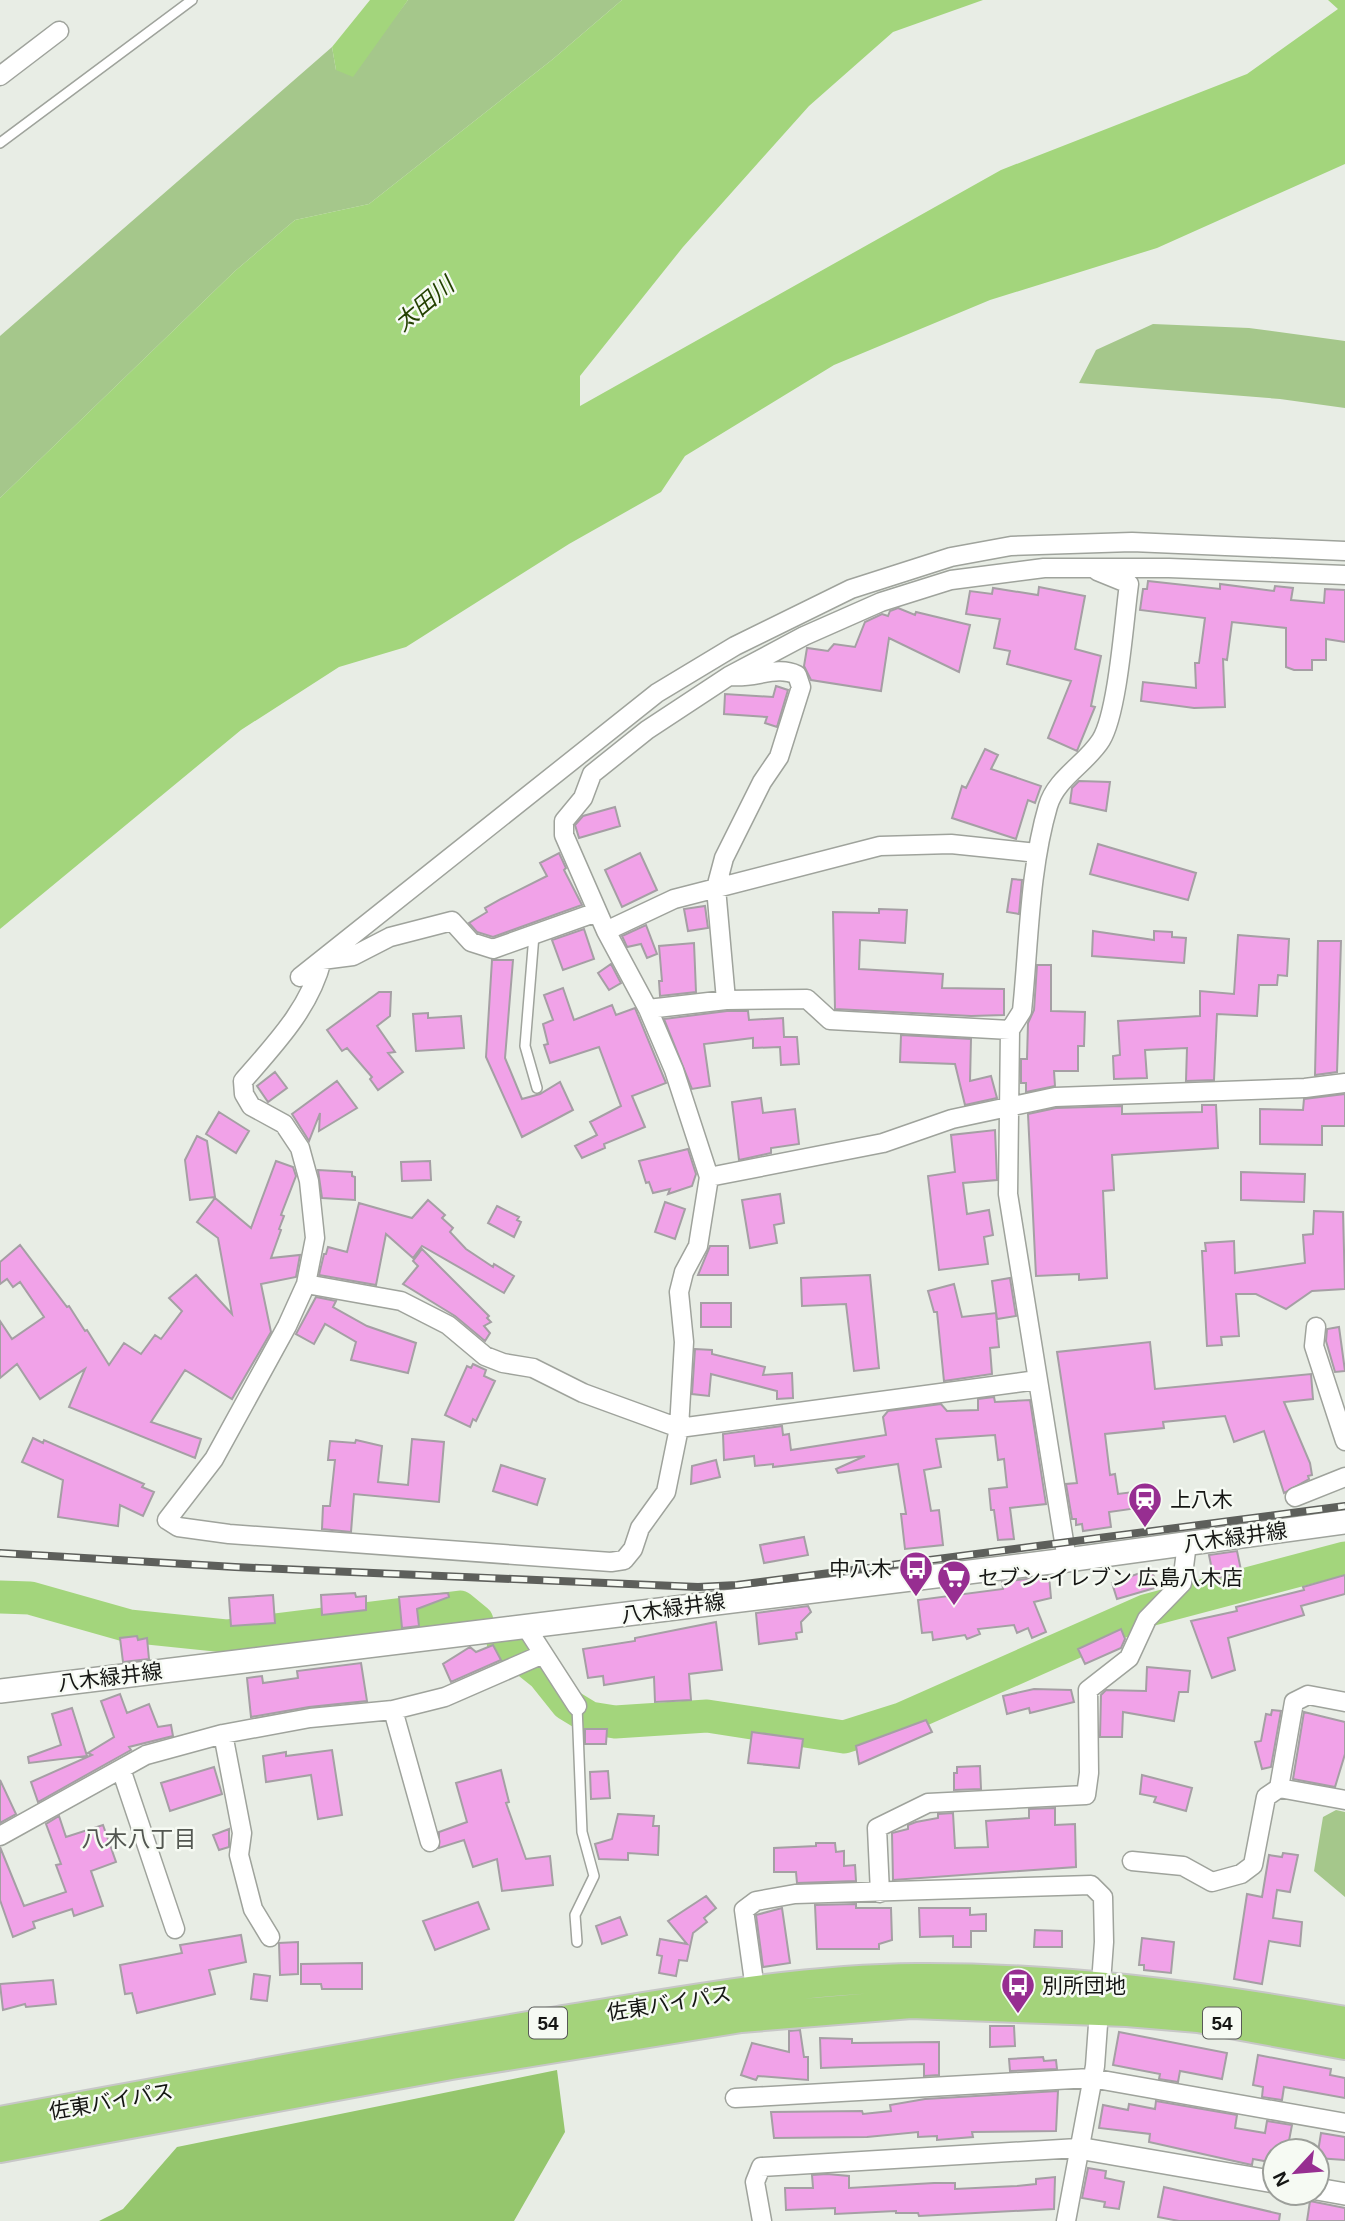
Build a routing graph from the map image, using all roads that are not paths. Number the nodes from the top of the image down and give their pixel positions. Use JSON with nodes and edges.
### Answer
{"nodes":[{"id":1,"x":192,"y":0,"type":"edge"},
{"id":2,"x":59,"y":31,"type":"dead end"},
{"id":3,"x":0,"y":76,"type":"edge"},
{"id":4,"x":0,"y":143,"type":"edge"},
{"id":5,"x":1011,"y":546,"type":"junction"},
{"id":6,"x":1345,"y":551,"type":"edge"},
{"id":7,"x":1089,"y":567,"type":"junction"},
{"id":8,"x":1345,"y":575,"type":"edge"},
{"id":9,"x":729,"y":676,"type":"junction"},
{"id":10,"x":1037,"y":853,"type":"junction"},
{"id":11,"x":716,"y":888,"type":"junction"},
{"id":12,"x":597,"y":912,"type":"junction"},
{"id":13,"x":606,"y":931,"type":"junction"},
{"id":14,"x":534,"y":934,"type":"junction"},
{"id":15,"x":322,"y":960,"type":"junction"},
{"id":16,"x":300,"y":977,"type":"dead end"},
{"id":17,"x":726,"y":1000,"type":"junction"},
{"id":18,"x":648,"y":1009,"type":"junction"},
{"id":19,"x":1010,"y":1030,"type":"junction"},
{"id":20,"x":1345,"y":1083,"type":"edge"},
{"id":21,"x":537,"y":1088,"type":"dead end"},
{"id":22,"x":1009,"y":1104,"type":"junction"},
{"id":23,"x":709,"y":1177,"type":"junction"},
{"id":24,"x":306,"y":1284,"type":"junction"},
{"id":25,"x":1316,"y":1327,"type":"dead end"},
{"id":26,"x":1037,"y":1380,"type":"junction"},
{"id":27,"x":679,"y":1428,"type":"junction"},
{"id":28,"x":1345,"y":1440,"type":"edge"},
{"id":29,"x":1345,"y":1477,"type":"edge"},
{"id":30,"x":1295,"y":1497,"type":"dead end"},
{"id":31,"x":1345,"y":1522,"type":"edge"},
{"id":32,"x":1187,"y":1543,"type":"junction"},
{"id":33,"x":1067,"y":1560,"type":"junction"},
{"id":34,"x":526,"y":1627,"type":"junction"},
{"id":35,"x":534,"y":1659,"type":"junction"},
{"id":36,"x":0,"y":1690,"type":"edge"},
{"id":37,"x":1345,"y":1702,"type":"edge"},
{"id":38,"x":393,"y":1710,"type":"junction"},
{"id":39,"x":576,"y":1712,"type":"joint"},
{"id":40,"x":223,"y":1734,"type":"junction"},
{"id":41,"x":121,"y":1769,"type":"junction"},
{"id":42,"x":1279,"y":1788,"type":"junction"},
{"id":43,"x":1345,"y":1800,"type":"edge"},
{"id":44,"x":0,"y":1836,"type":"edge"},
{"id":45,"x":430,"y":1842,"type":"dead end"},
{"id":46,"x":1132,"y":1861,"type":"dead end"},
{"id":47,"x":880,"y":1893,"type":"junction"},
{"id":48,"x":175,"y":1928,"type":"dead end"},
{"id":49,"x":270,"y":1937,"type":"dead end"},
{"id":50,"x":577,"y":1942,"type":"dead end"},
{"id":51,"x":755,"y":1989,"type":"junction"},
{"id":52,"x":1100,"y":1997,"type":"junction"},
{"id":53,"x":1345,"y":2021,"type":"edge"},
{"id":54,"x":1345,"y":2045,"type":"edge"},
{"id":55,"x":1091,"y":2078,"type":"junction"},
{"id":56,"x":735,"y":2098,"type":"dead end"},
{"id":57,"x":0,"y":2121,"type":"edge"},
{"id":58,"x":1345,"y":2123,"type":"edge"},
{"id":59,"x":0,"y":2148,"type":"edge"},
{"id":60,"x":1078,"y":2148,"type":"junction"},
{"id":61,"x":1261,"y":2180,"type":"edge"},
{"id":62,"x":762,"y":2221,"type":"edge"},
{"id":63,"x":1066,"y":2221,"type":"edge"}],
"edges":[{"from":1,"to":4,"type":"lane"},
{"from":2,"to":3,"type":"street"},
{"from":5,"to":6,"type":"street"},
{"from":5,"to":7,"type":"street"},
{"from":5,"to":15,"type":"street"},
{"from":7,"to":8,"type":"street"},
{"from":7,"to":9,"type":"street"},
{"from":7,"to":10,"type":"street"},
{"from":9,"to":11,"type":"street"},
{"from":9,"to":12,"type":"street"},
{"from":10,"to":11,"type":"street"},
{"from":10,"to":19,"type":"street"},
{"from":11,"to":13,"type":"street"},
{"from":11,"to":17,"type":"street"},
{"from":12,"to":13,"type":"street"},
{"from":12,"to":14,"type":"street"},
{"from":13,"to":18,"type":"street"},
{"from":14,"to":15,"type":"street"},
{"from":14,"to":21,"type":"lane"},
{"from":15,"to":16,"type":"street"},
{"from":15,"to":24,"type":"street"},
{"from":17,"to":18,"type":"street"},
{"from":17,"to":19,"type":"street"},
{"from":18,"to":23,"type":"street"},
{"from":19,"to":22,"type":"street"},
{"from":20,"to":22,"type":"street"},
{"from":22,"to":23,"type":"street"},
{"from":22,"to":26,"type":"street"},
{"from":23,"to":27,"type":"street"},
{"from":24,"to":27,"type":"street"},
{"from":24,"to":27,"type":"street"},
{"from":25,"to":28,"type":"street"},
{"from":26,"to":27,"type":"street"},
{"from":26,"to":33,"type":"street"},
{"from":29,"to":30,"type":"street"},
{"from":31,"to":32,"type":"main road","name":"八木緑井線"},
{"from":32,"to":33,"type":"main road","name":"八木緑井線"},
{"from":32,"to":47,"type":"street"},
{"from":33,"to":34,"type":"main road","name":"八木緑井線"},
{"from":34,"to":35,"type":"street"},
{"from":34,"to":36,"type":"main road","name":"八木緑井線"},
{"from":35,"to":38,"type":"street"},
{"from":35,"to":39,"type":"street"},
{"from":37,"to":42,"type":"street"},
{"from":38,"to":40,"type":"street"},
{"from":38,"to":45,"type":"street"},
{"from":39,"to":50,"type":"lane"},
{"from":40,"to":41,"type":"street"},
{"from":40,"to":49,"type":"street"},
{"from":41,"to":44,"type":"street"},
{"from":41,"to":48,"type":"street"},
{"from":42,"to":43,"type":"street"},
{"from":42,"to":46,"type":"street"},
{"from":47,"to":51,"type":"street"},
{"from":47,"to":52,"type":"street"},
{"from":51,"to":52,"type":"highway","name":"佐東バイパス","number":"54"},
{"from":51,"to":57,"type":"highway","name":"佐東バイパス","number":"54"},
{"from":52,"to":53,"type":"highway","name":"佐東バイパス","number":"54"},
{"from":52,"to":54,"type":"highway","name":"佐東バイパス","number":"54"},
{"from":52,"to":55,"type":"street"},
{"from":52,"to":59,"type":"highway","name":"佐東バイパス","number":"54"},
{"from":55,"to":56,"type":"street"},
{"from":55,"to":58,"type":"street"},
{"from":55,"to":60,"type":"street"},
{"from":60,"to":61,"type":"street"},
{"from":60,"to":62,"type":"street"},
{"from":60,"to":63,"type":"street"}]}
